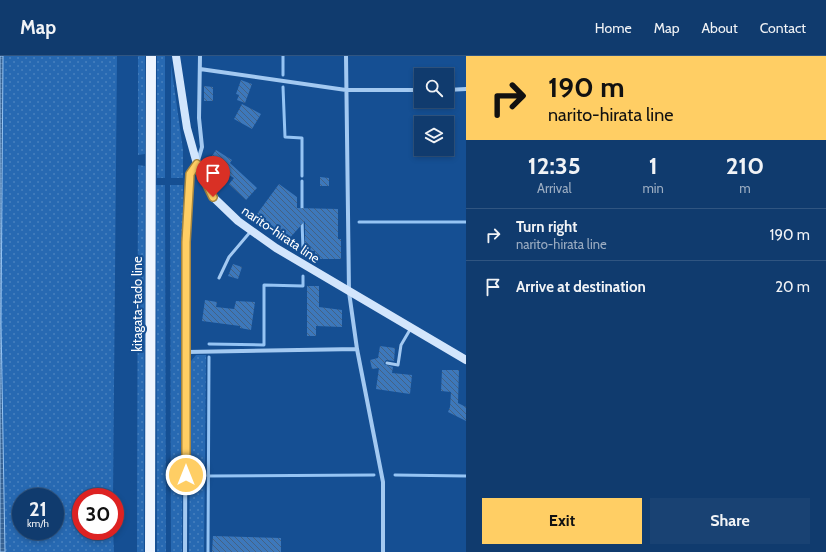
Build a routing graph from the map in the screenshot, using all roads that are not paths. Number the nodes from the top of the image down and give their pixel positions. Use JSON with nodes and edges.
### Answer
{"nodes":[{"id":1,"x":151,"y":56,"type":"edge"},
{"id":2,"x":176,"y":56,"type":"edge"},
{"id":3,"x":200,"y":56,"type":"edge"},
{"id":4,"x":346,"y":56,"type":"edge"},
{"id":5,"x":200,"y":69,"type":"junction"},
{"id":6,"x":466,"y":89,"type":"edge"},
{"id":7,"x":346,"y":90,"type":"junction"},
{"id":8,"x":414,"y":90,"type":"edge"},
{"id":9,"x":454,"y":90,"type":"edge"},
{"id":10,"x":197,"y":164,"type":"junction"},
{"id":11,"x":251,"y":231,"type":"junction"},
{"id":12,"x":219,"y":278,"type":"dead end"},
{"id":13,"x":349,"y":292,"type":"junction"},
{"id":14,"x":411,"y":328,"type":"junction"},
{"id":15,"x":358,"y":349,"type":"junction"},
{"id":16,"x":187,"y":352,"type":"junction"},
{"id":17,"x":466,"y":360,"type":"edge"},
{"id":18,"x":387,"y":363,"type":"dead end"},
{"id":19,"x":150,"y":552,"type":"edge"},
{"id":20,"x":185,"y":552,"type":"edge"},
{"id":21,"x":383,"y":552,"type":"edge"}],
"edges":[{"from":1,"to":19,"type":"main road","name":"kitagata-tado line"},
{"from":2,"to":10,"type":"main road","name":"narito-hirata line"},
{"from":3,"to":5,"type":"street"},
{"from":4,"to":7,"type":"street"},
{"from":5,"to":7,"type":"street"},
{"from":5,"to":10,"type":"street"},
{"from":6,"to":9,"type":"street"},
{"from":7,"to":8,"type":"street"},
{"from":7,"to":13,"type":"street"},
{"from":10,"to":11,"type":"main road","name":"narito-hirata line"},
{"from":10,"to":16,"type":"street"},
{"from":11,"to":12,"type":"lane"},
{"from":11,"to":13,"type":"main road","name":"narito-hirata line"},
{"from":13,"to":14,"type":"main road","name":"narito-hirata line"},
{"from":13,"to":15,"type":"street"},
{"from":14,"to":17,"type":"main road","name":"narito-hirata line"},
{"from":14,"to":18,"type":"lane"},
{"from":15,"to":16,"type":"street"},
{"from":15,"to":21,"type":"street"},
{"from":16,"to":20,"type":"street"}]}
